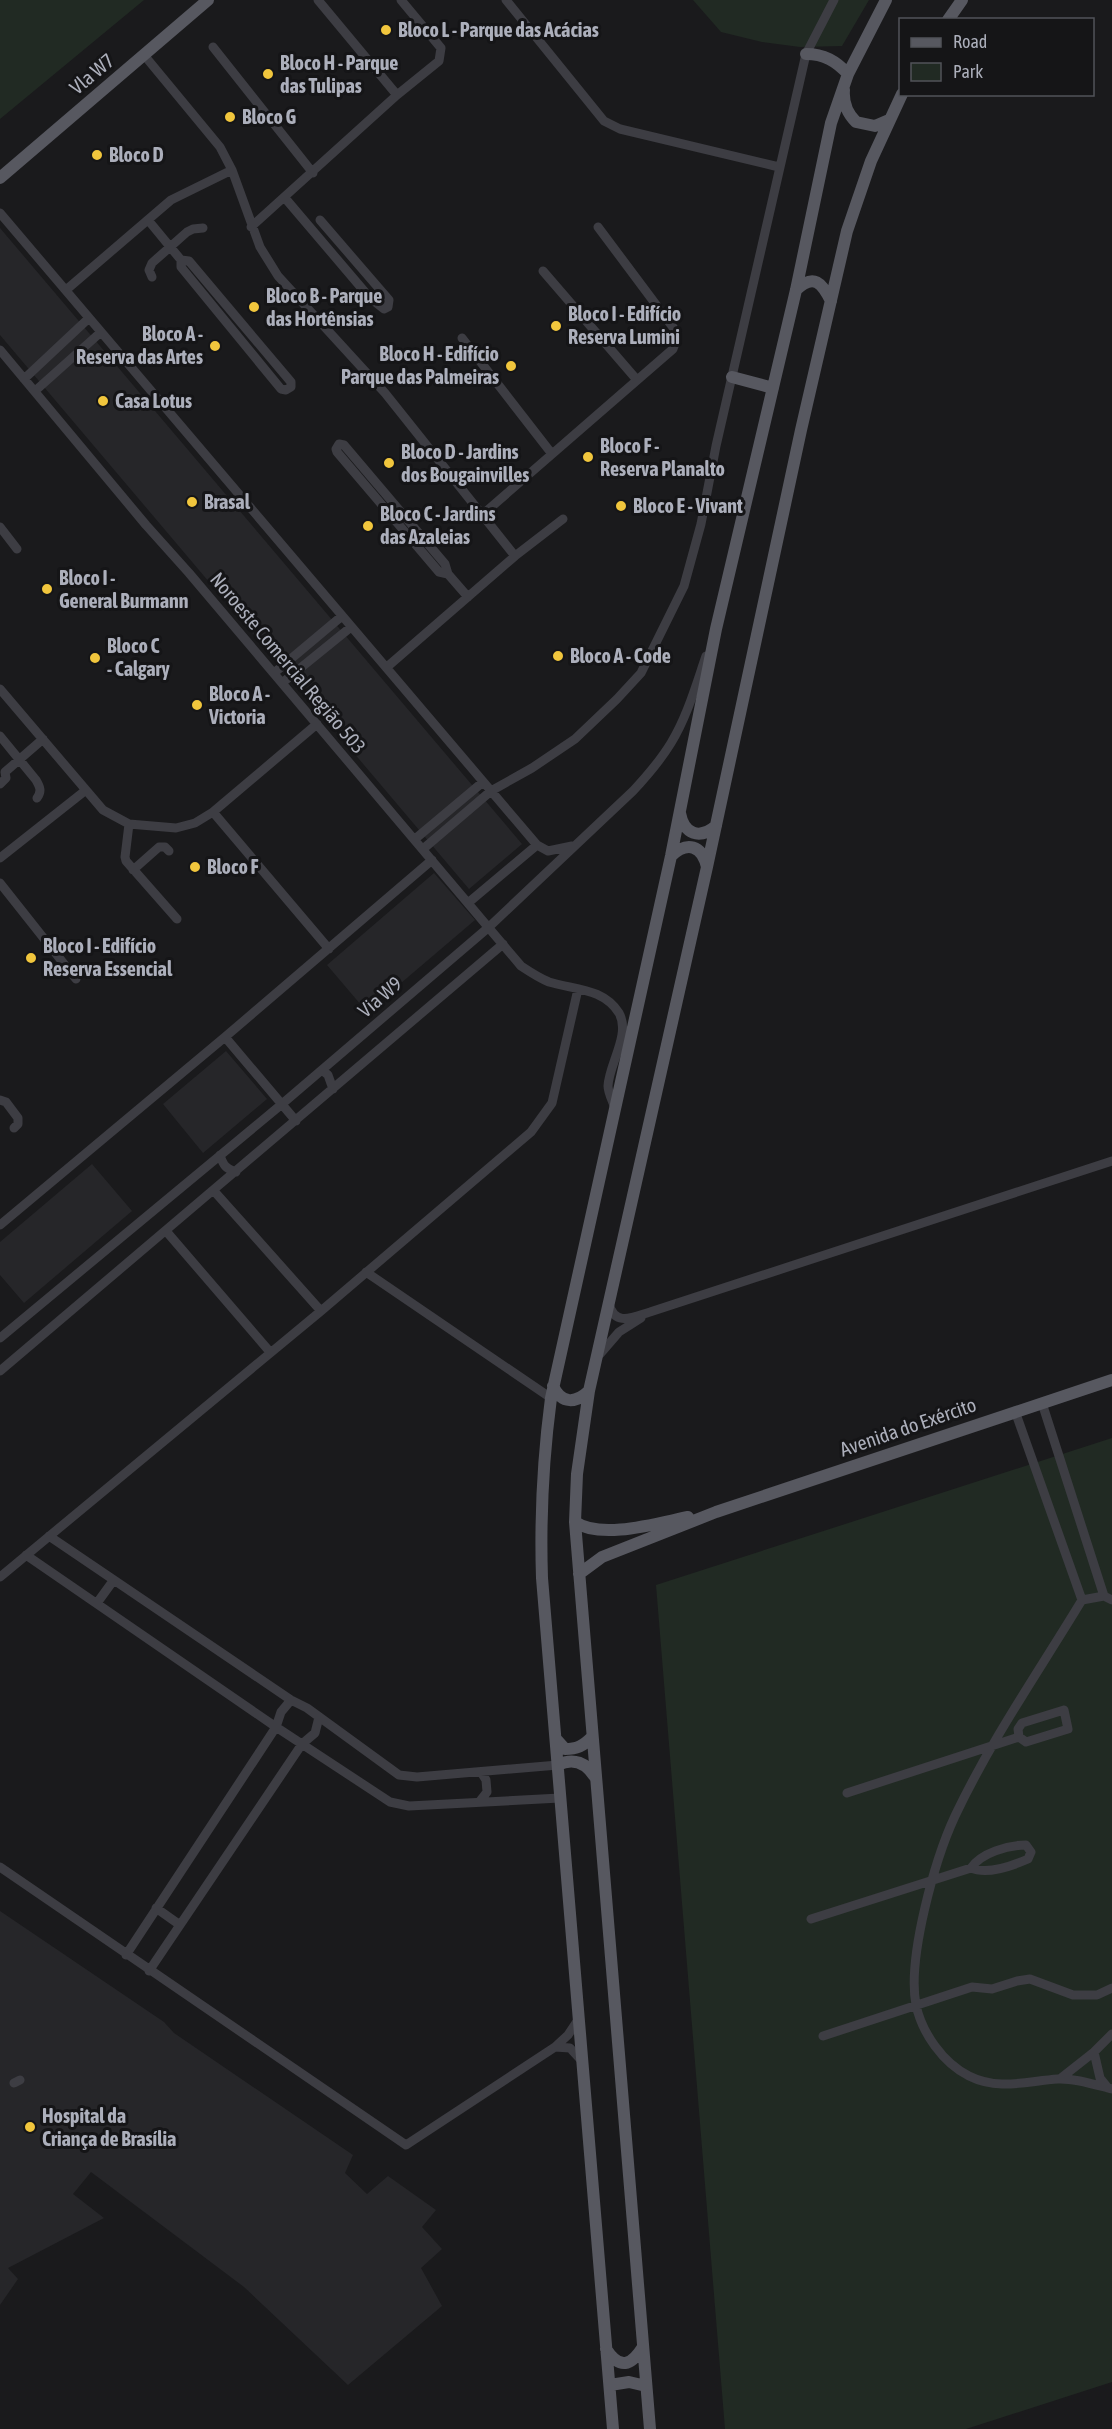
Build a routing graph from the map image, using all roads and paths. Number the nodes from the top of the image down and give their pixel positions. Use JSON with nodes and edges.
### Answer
{"nodes":[{"id":1,"x":208,"y":0,"type":"edge"},
{"id":2,"x":318,"y":0,"type":"edge"},
{"id":3,"x":401,"y":0,"type":"edge"},
{"id":4,"x":506,"y":0,"type":"edge"},
{"id":5,"x":834,"y":0,"type":"edge"},
{"id":6,"x":886,"y":0,"type":"edge"},
{"id":7,"x":962,"y":0,"type":"edge"},
{"id":8,"x":949,"y":18,"type":"edge"},
{"id":9,"x":213,"y":47,"type":"dead end"},
{"id":10,"x":806,"y":54,"type":"junction"},
{"id":11,"x":144,"y":55,"type":"junction"},
{"id":12,"x":846,"y":78,"type":"junction"},
{"id":13,"x":397,"y":95,"type":"junction"},
{"id":14,"x":901,"y":96,"type":"edge"},
{"id":15,"x":889,"y":120,"type":"junction"},
{"id":16,"x":779,"y":167,"type":"junction"},
{"id":17,"x":232,"y":170,"type":"junction"},
{"id":18,"x":314,"y":173,"type":"junction"},
{"id":19,"x":0,"y":178,"type":"edge"},
{"id":20,"x":285,"y":198,"type":"junction"},
{"id":21,"x":0,"y":213,"type":"edge"},
{"id":22,"x":148,"y":220,"type":"junction"},
{"id":23,"x":320,"y":220,"type":"dead end"},
{"id":24,"x":251,"y":227,"type":"junction"},
{"id":25,"x":598,"y":227,"type":"dead end"},
{"id":26,"x":203,"y":228,"type":"dead end"},
{"id":27,"x":170,"y":247,"type":"junction"},
{"id":28,"x":181,"y":260,"type":"junction"},
{"id":29,"x":543,"y":271,"type":"dead end"},
{"id":30,"x":152,"y":277,"type":"dead end"},
{"id":31,"x":66,"y":290,"type":"junction"},
{"id":32,"x":796,"y":290,"type":"junction"},
{"id":33,"x":831,"y":301,"type":"junction"},
{"id":34,"x":89,"y":318,"type":"junction"},
{"id":35,"x":101,"y":332,"type":"junction"},
{"id":36,"x":462,"y":338,"type":"dead end"},
{"id":37,"x":0,"y":350,"type":"edge"},
{"id":38,"x":732,"y":376,"type":"junction"},
{"id":39,"x":24,"y":380,"type":"junction"},
{"id":40,"x":637,"y":380,"type":"junction"},
{"id":41,"x":773,"y":388,"type":"junction"},
{"id":42,"x":35,"y":391,"type":"junction"},
{"id":43,"x":552,"y":454,"type":"junction"},
{"id":44,"x":482,"y":515,"type":"junction"},
{"id":45,"x":563,"y":519,"type":"dead end"},
{"id":46,"x":0,"y":527,"type":"edge"},
{"id":47,"x":17,"y":549,"type":"dead end"},
{"id":48,"x":515,"y":556,"type":"junction"},
{"id":49,"x":448,"y":574,"type":"junction"},
{"id":50,"x":468,"y":597,"type":"junction"},
{"id":51,"x":342,"y":616,"type":"junction"},
{"id":52,"x":351,"y":627,"type":"junction"},
{"id":53,"x":716,"y":629,"type":"junction"},
{"id":54,"x":387,"y":667,"type":"junction"},
{"id":55,"x":274,"y":673,"type":"junction"},
{"id":56,"x":282,"y":683,"type":"junction"},
{"id":57,"x":0,"y":689,"type":"edge"},
{"id":58,"x":317,"y":724,"type":"junction"},
{"id":59,"x":0,"y":736,"type":"edge"},
{"id":60,"x":43,"y":740,"type":"junction"},
{"id":61,"x":19,"y":760,"type":"junction"},
{"id":62,"x":3,"y":771,"type":"edge"},
{"id":63,"x":483,"y":782,"type":"junction"},
{"id":64,"x":0,"y":784,"type":"edge"},
{"id":65,"x":86,"y":790,"type":"junction"},
{"id":66,"x":491,"y":791,"type":"junction"},
{"id":67,"x":37,"y":798,"type":"dead end"},
{"id":68,"x":213,"y":812,"type":"junction"},
{"id":69,"x":680,"y":812,"type":"junction"},
{"id":70,"x":129,"y":824,"type":"junction"},
{"id":71,"x":716,"y":826,"type":"junction"},
{"id":72,"x":415,"y":839,"type":"junction"},
{"id":73,"x":577,"y":844,"type":"junction"},
{"id":74,"x":537,"y":845,"type":"junction"},
{"id":75,"x":423,"y":849,"type":"junction"},
{"id":76,"x":169,"y":851,"type":"dead end"},
{"id":77,"x":671,"y":856,"type":"junction"},
{"id":78,"x":0,"y":858,"type":"edge"},
{"id":79,"x":432,"y":861,"type":"junction"},
{"id":80,"x":707,"y":867,"type":"junction"},
{"id":81,"x":133,"y":870,"type":"junction"},
{"id":82,"x":0,"y":883,"type":"edge"},
{"id":83,"x":468,"y":903,"type":"junction"},
{"id":84,"x":177,"y":919,"type":"dead end"},
{"id":85,"x":489,"y":927,"type":"junction"},
{"id":86,"x":503,"y":944,"type":"junction"},
{"id":87,"x":329,"y":949,"type":"junction"},
{"id":88,"x":76,"y":979,"type":"dead end"},
{"id":89,"x":578,"y":989,"type":"junction"},
{"id":90,"x":225,"y":1037,"type":"junction"},
{"id":91,"x":321,"y":1070,"type":"junction"},
{"id":92,"x":333,"y":1089,"type":"junction"},
{"id":93,"x":0,"y":1100,"type":"edge"},
{"id":94,"x":282,"y":1104,"type":"junction"},
{"id":95,"x":615,"y":1108,"type":"junction"},
{"id":96,"x":296,"y":1121,"type":"junction"},
{"id":97,"x":14,"y":1128,"type":"dead end"},
{"id":98,"x":220,"y":1155,"type":"junction"},
{"id":99,"x":1112,"y":1161,"type":"edge"},
{"id":100,"x":236,"y":1172,"type":"junction"},
{"id":101,"x":214,"y":1191,"type":"junction"},
{"id":102,"x":0,"y":1225,"type":"edge"},
{"id":103,"x":166,"y":1231,"type":"junction"},
{"id":104,"x":366,"y":1272,"type":"junction"},
{"id":105,"x":609,"y":1304,"type":"junction"},
{"id":106,"x":321,"y":1311,"type":"junction"},
{"id":107,"x":651,"y":1312,"type":"junction"},
{"id":108,"x":0,"y":1338,"type":"edge"},
{"id":109,"x":270,"y":1352,"type":"junction"},
{"id":110,"x":597,"y":1358,"type":"junction"},
{"id":111,"x":0,"y":1371,"type":"edge"},
{"id":112,"x":1112,"y":1380,"type":"edge"},
{"id":113,"x":589,"y":1391,"type":"junction"},
{"id":114,"x":552,"y":1392,"type":"junction"},
{"id":115,"x":1042,"y":1403,"type":"junction"},
{"id":116,"x":1016,"y":1411,"type":"junction"},
{"id":117,"x":716,"y":1512,"type":"junction"},
{"id":118,"x":575,"y":1522,"type":"junction"},
{"id":119,"x":49,"y":1536,"type":"junction"},
{"id":120,"x":26,"y":1555,"type":"junction"},
{"id":121,"x":579,"y":1574,"type":"junction"},
{"id":122,"x":0,"y":1577,"type":"edge"},
{"id":123,"x":113,"y":1581,"type":"junction"},
{"id":124,"x":1108,"y":1598,"type":"edge"},
{"id":125,"x":1082,"y":1600,"type":"junction"},
{"id":126,"x":97,"y":1603,"type":"junction"},
{"id":127,"x":291,"y":1700,"type":"junction"},
{"id":128,"x":319,"y":1717,"type":"junction"},
{"id":129,"x":276,"y":1727,"type":"junction"},
{"id":130,"x":1019,"y":1737,"type":"junction"},
{"id":131,"x":591,"y":1738,"type":"junction"},
{"id":132,"x":556,"y":1739,"type":"junction"},
{"id":133,"x":302,"y":1744,"type":"junction"},
{"id":134,"x":994,"y":1744,"type":"junction"},
{"id":135,"x":558,"y":1765,"type":"junction"},
{"id":136,"x":482,"y":1772,"type":"junction"},
{"id":137,"x":596,"y":1778,"type":"junction"},
{"id":138,"x":847,"y":1793,"type":"dead end"},
{"id":139,"x":561,"y":1798,"type":"junction"},
{"id":140,"x":480,"y":1802,"type":"junction"},
{"id":141,"x":0,"y":1867,"type":"edge"},
{"id":142,"x":971,"y":1868,"type":"junction"},
{"id":143,"x":931,"y":1881,"type":"junction"},
{"id":144,"x":156,"y":1908,"type":"junction"},
{"id":145,"x":811,"y":1919,"type":"dead end"},
{"id":146,"x":180,"y":1925,"type":"junction"},
{"id":147,"x":126,"y":1954,"type":"junction"},
{"id":148,"x":149,"y":1971,"type":"junction"},
{"id":149,"x":1112,"y":1989,"type":"edge"},
{"id":150,"x":916,"y":2005,"type":"junction"},
{"id":151,"x":578,"y":2020,"type":"junction"},
{"id":152,"x":1112,"y":2034,"type":"edge"},
{"id":153,"x":823,"y":2036,"type":"dead end"},
{"id":154,"x":555,"y":2047,"type":"junction"},
{"id":155,"x":1095,"y":2052,"type":"junction"},
{"id":156,"x":582,"y":2061,"type":"junction"},
{"id":157,"x":1061,"y":2078,"type":"junction"},
{"id":158,"x":1110,"y":2088,"type":"edge"},
{"id":159,"x":643,"y":2346,"type":"junction"},
{"id":160,"x":606,"y":2348,"type":"junction"},
{"id":161,"x":610,"y":2385,"type":"junction"},
{"id":162,"x":646,"y":2386,"type":"junction"},
{"id":163,"x":613,"y":2429,"type":"edge"},
{"id":164,"x":650,"y":2429,"type":"edge"}],
"edges":[{"from":1,"to":11,"type":"main road","name":"Vla W7"},
{"from":2,"to":13,"type":"street"},
{"from":3,"to":13,"type":"street"},
{"from":4,"to":16,"type":"street"},
{"from":5,"to":10,"type":"street"},
{"from":6,"to":12,"type":"main road"},
{"from":7,"to":8,"type":"main road"},
{"from":9,"to":18,"type":"street"},
{"from":10,"to":12,"type":"main road"},
{"from":10,"to":16,"type":"street"},
{"from":11,"to":17,"type":"street"},
{"from":11,"to":19,"type":"main road","name":"Vla W7"},
{"from":12,"to":15,"type":"main road"},
{"from":12,"to":32,"type":"main road"},
{"from":13,"to":18,"type":"street"},
{"from":14,"to":15,"type":"main road"},
{"from":15,"to":33,"type":"main road"},
{"from":16,"to":38,"type":"street"},
{"from":17,"to":22,"type":"street"},
{"from":17,"to":24,"type":"street"},
{"from":18,"to":20,"type":"street"},
{"from":20,"to":23,"type":"street"},
{"from":20,"to":24,"type":"street"},
{"from":21,"to":31,"type":"street"},
{"from":22,"to":27,"type":"street"},
{"from":22,"to":31,"type":"street"},
{"from":24,"to":44,"type":"street"},
{"from":25,"to":40,"type":"street"},
{"from":26,"to":27,"type":"street"},
{"from":27,"to":28,"type":"street"},
{"from":27,"to":30,"type":"street"},
{"from":28,"to":28,"type":"street"},
{"from":29,"to":40,"type":"street"},
{"from":31,"to":34,"type":"street"},
{"from":32,"to":33,"type":"main road"},
{"from":32,"to":41,"type":"main road"},
{"from":33,"to":71,"type":"main road"},
{"from":34,"to":35,"type":"street"},
{"from":34,"to":39,"type":"street"},
{"from":35,"to":42,"type":"street"},
{"from":35,"to":51,"type":"street"},
{"from":36,"to":43,"type":"street"},
{"from":37,"to":39,"type":"street","name":"Noroeste Comercial Região 503"},
{"from":38,"to":41,"type":"main road"},
{"from":38,"to":66,"type":"street"},
{"from":39,"to":42,"type":"street","name":"Noroeste Comercial Região 503"},
{"from":40,"to":43,"type":"street"},
{"from":41,"to":53,"type":"main road"},
{"from":42,"to":55,"type":"street","name":"Noroeste Comercial Região 503"},
{"from":43,"to":44,"type":"street"},
{"from":44,"to":48,"type":"street"},
{"from":45,"to":48,"type":"street"},
{"from":46,"to":47,"type":"street"},
{"from":48,"to":50,"type":"street"},
{"from":49,"to":49,"type":"street"},
{"from":49,"to":50,"type":"street"},
{"from":50,"to":54,"type":"street"},
{"from":51,"to":52,"type":"street"},
{"from":51,"to":55,"type":"street"},
{"from":52,"to":54,"type":"street"},
{"from":52,"to":56,"type":"street"},
{"from":53,"to":69,"type":"main road"},
{"from":53,"to":73,"type":"street","name":"Via W9"},
{"from":54,"to":63,"type":"street"},
{"from":55,"to":56,"type":"street","name":"Noroeste Comercial Região 503"},
{"from":56,"to":58,"type":"street","name":"Noroeste Comercial Região 503"},
{"from":57,"to":60,"type":"street"},
{"from":58,"to":68,"type":"street"},
{"from":58,"to":72,"type":"street","name":"Noroeste Comercial Região 503"},
{"from":59,"to":61,"type":"street"},
{"from":60,"to":61,"type":"street"},
{"from":60,"to":65,"type":"street"},
{"from":61,"to":62,"type":"street"},
{"from":61,"to":67,"type":"street"},
{"from":62,"to":64,"type":"street"},
{"from":63,"to":66,"type":"street"},
{"from":63,"to":72,"type":"street"},
{"from":65,"to":70,"type":"street"},
{"from":65,"to":78,"type":"street"},
{"from":66,"to":74,"type":"street"},
{"from":66,"to":75,"type":"street"},
{"from":68,"to":70,"type":"street"},
{"from":68,"to":87,"type":"street"},
{"from":69,"to":71,"type":"main road"},
{"from":69,"to":77,"type":"main road"},
{"from":70,"to":81,"type":"street"},
{"from":71,"to":80,"type":"main road"},
{"from":72,"to":75,"type":"street","name":"Noroeste Comercial Região 503"},
{"from":73,"to":74,"type":"street"},
{"from":73,"to":85,"type":"street","name":"Via W9"},
{"from":74,"to":83,"type":"street"},
{"from":75,"to":79,"type":"street","name":"Noroeste Comercial Região 503"},
{"from":76,"to":81,"type":"street"},
{"from":77,"to":80,"type":"main road"},
{"from":77,"to":95,"type":"main road"},
{"from":79,"to":83,"type":"street","name":"Noroeste Comercial Região 503"},
{"from":79,"to":87,"type":"street"},
{"from":80,"to":105,"type":"main road"},
{"from":81,"to":84,"type":"street"},
{"from":82,"to":88,"type":"street"},
{"from":83,"to":85,"type":"street","name":"Noroeste Comercial Região 503"},
{"from":85,"to":86,"type":"street","name":"Noroeste Comercial Região 503"},
{"from":85,"to":91,"type":"street","name":"Via W9"},
{"from":86,"to":89,"type":"street","name":"Noroeste Comercial Região 503"},
{"from":86,"to":92,"type":"street","name":"Via W9"},
{"from":87,"to":90,"type":"street"},
{"from":89,"to":95,"type":"street","name":"Noroeste Comercial Região 503"},
{"from":89,"to":104,"type":"street"},
{"from":90,"to":94,"type":"street"},
{"from":90,"to":102,"type":"street"},
{"from":91,"to":92,"type":"street"},
{"from":91,"to":94,"type":"street","name":"Via W9"},
{"from":92,"to":96,"type":"street","name":"Via W9"},
{"from":93,"to":97,"type":"street"},
{"from":94,"to":96,"type":"street"},
{"from":94,"to":98,"type":"street","name":"Via W9"},
{"from":95,"to":114,"type":"main road"},
{"from":96,"to":100,"type":"street","name":"Via W9"},
{"from":98,"to":100,"type":"street"},
{"from":98,"to":108,"type":"street","name":"Via W9"},
{"from":99,"to":107,"type":"street"},
{"from":100,"to":101,"type":"street","name":"Via W9"},
{"from":101,"to":103,"type":"street","name":"Via W9"},
{"from":101,"to":106,"type":"street"},
{"from":103,"to":109,"type":"street"},
{"from":103,"to":111,"type":"street","name":"Via W9"},
{"from":104,"to":106,"type":"street"},
{"from":104,"to":114,"type":"street"},
{"from":105,"to":107,"type":"street"},
{"from":105,"to":110,"type":"main road"},
{"from":106,"to":109,"type":"street"},
{"from":107,"to":110,"type":"street"},
{"from":109,"to":119,"type":"street"},
{"from":110,"to":113,"type":"main road"},
{"from":112,"to":115,"type":"main road","name":"Avenida do Exército"},
{"from":113,"to":114,"type":"main road"},
{"from":113,"to":118,"type":"main road"},
{"from":114,"to":132,"type":"main road"},
{"from":115,"to":116,"type":"main road","name":"Avenida do Exército"},
{"from":115,"to":124,"type":"street"},
{"from":116,"to":117,"type":"main road","name":"Avenida do Exército"},
{"from":116,"to":125,"type":"street"},
{"from":117,"to":118,"type":"main road","name":"Avenida do Exército"},
{"from":117,"to":121,"type":"main road","name":"Avenida do Exército"},
{"from":118,"to":121,"type":"main road"},
{"from":119,"to":120,"type":"street"},
{"from":119,"to":123,"type":"street"},
{"from":120,"to":122,"type":"street"},
{"from":120,"to":126,"type":"street"},
{"from":121,"to":131,"type":"main road"},
{"from":123,"to":126,"type":"street"},
{"from":123,"to":127,"type":"street"},
{"from":124,"to":125,"type":"street"},
{"from":125,"to":134,"type":"street"},
{"from":126,"to":129,"type":"street"},
{"from":127,"to":128,"type":"street"},
{"from":127,"to":129,"type":"street"},
{"from":128,"to":133,"type":"street"},
{"from":128,"to":136,"type":"street"},
{"from":129,"to":133,"type":"street"},
{"from":129,"to":144,"type":"street"},
{"from":130,"to":130,"type":"street"},
{"from":130,"to":134,"type":"street"},
{"from":131,"to":132,"type":"main road"},
{"from":131,"to":137,"type":"main road"},
{"from":132,"to":135,"type":"main road"},
{"from":133,"to":140,"type":"street"},
{"from":133,"to":146,"type":"street"},
{"from":134,"to":138,"type":"street"},
{"from":134,"to":143,"type":"street"},
{"from":135,"to":136,"type":"street"},
{"from":135,"to":137,"type":"main road"},
{"from":135,"to":139,"type":"main road"},
{"from":136,"to":140,"type":"street"},
{"from":137,"to":159,"type":"main road"},
{"from":139,"to":140,"type":"street"},
{"from":139,"to":151,"type":"main road"},
{"from":141,"to":147,"type":"street"},
{"from":142,"to":142,"type":"street"},
{"from":142,"to":143,"type":"street"},
{"from":143,"to":145,"type":"street"},
{"from":143,"to":150,"type":"street"},
{"from":144,"to":146,"type":"street"},
{"from":144,"to":147,"type":"street"},
{"from":146,"to":148,"type":"street"},
{"from":147,"to":148,"type":"street"},
{"from":148,"to":154,"type":"street"},
{"from":149,"to":150,"type":"street"},
{"from":150,"to":153,"type":"street"},
{"from":150,"to":157,"type":"street"},
{"from":151,"to":154,"type":"street"},
{"from":151,"to":156,"type":"main road"},
{"from":152,"to":155,"type":"street"},
{"from":154,"to":156,"type":"street"},
{"from":155,"to":157,"type":"street"},
{"from":155,"to":158,"type":"street"},
{"from":156,"to":160,"type":"main road"},
{"from":157,"to":158,"type":"street"},
{"from":159,"to":160,"type":"main road"},
{"from":159,"to":162,"type":"main road"},
{"from":160,"to":161,"type":"main road"},
{"from":161,"to":162,"type":"main road"},
{"from":161,"to":163,"type":"main road"},
{"from":162,"to":164,"type":"main road"}]}
